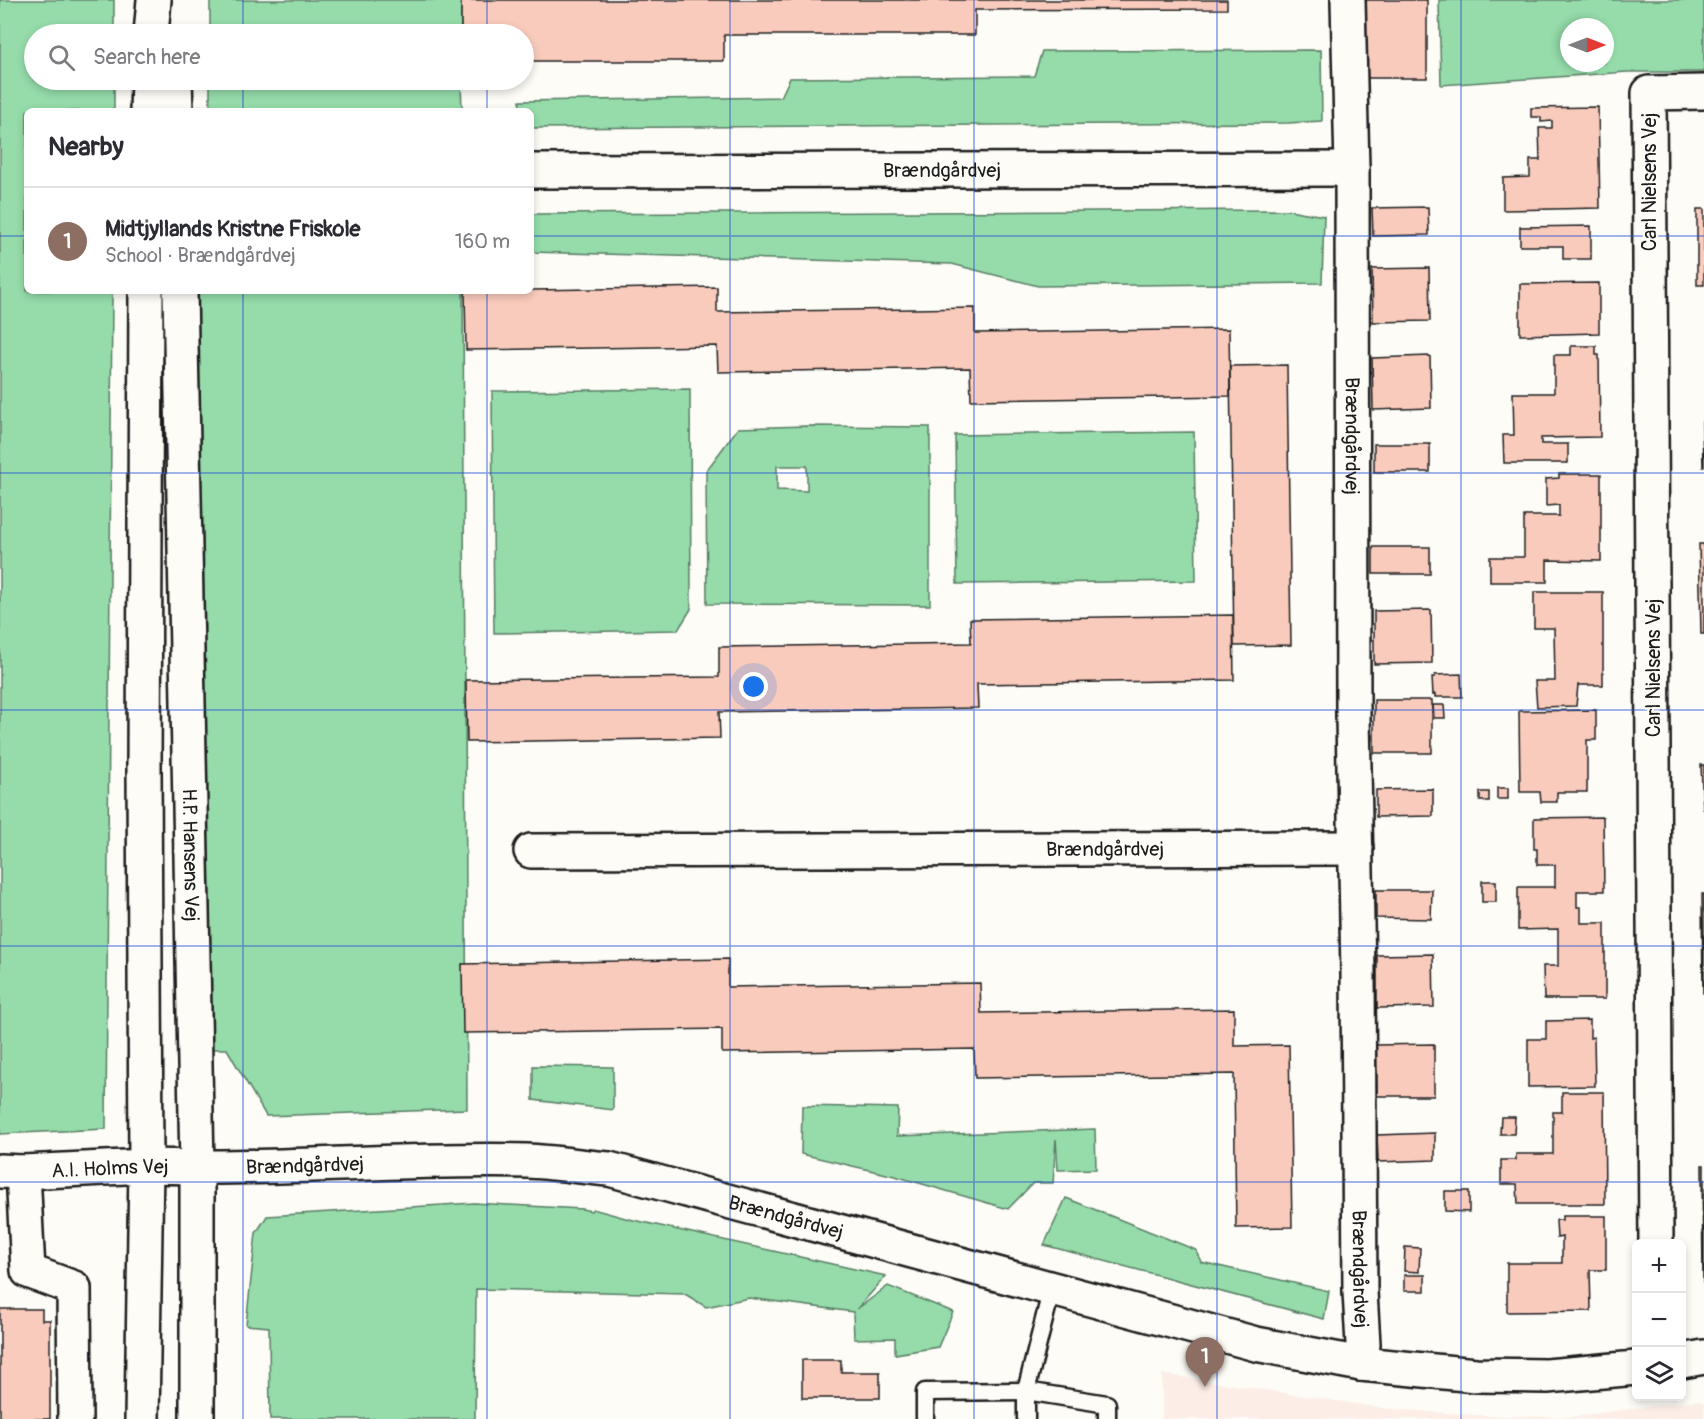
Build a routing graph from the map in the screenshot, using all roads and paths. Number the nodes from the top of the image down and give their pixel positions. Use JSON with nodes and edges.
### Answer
{"nodes":[{"id":1,"x":154,"y":0,"type":"edge"},
{"id":2,"x":170,"y":0,"type":"edge"},
{"id":3,"x":1348,"y":0,"type":"edge"},
{"id":4,"x":153,"y":24,"type":"edge"},
{"id":5,"x":171,"y":24,"type":"edge"},
{"id":6,"x":148,"y":90,"type":"edge"},
{"id":7,"x":175,"y":90,"type":"edge"},
{"id":8,"x":1704,"y":92,"type":"edge"},
{"id":9,"x":147,"y":108,"type":"edge"},
{"id":10,"x":176,"y":108,"type":"edge"},
{"id":11,"x":1352,"y":169,"type":"junction"},
{"id":12,"x":534,"y":171,"type":"edge"},
{"id":13,"x":146,"y":294,"type":"edge"},
{"id":14,"x":180,"y":294,"type":"edge"},
{"id":15,"x":1356,"y":848,"type":"junction"},
{"id":16,"x":531,"y":851,"type":"dead end"},
{"id":17,"x":146,"y":1166,"type":"junction"},
{"id":18,"x":197,"y":1167,"type":"junction"},
{"id":19,"x":12,"y":1172,"type":"edge"},
{"id":20,"x":1656,"y":1239,"type":"edge"},
{"id":21,"x":1052,"y":1288,"type":"junction"},
{"id":22,"x":1704,"y":1357,"type":"edge"},
{"id":23,"x":1686,"y":1360,"type":"edge"},
{"id":24,"x":1361,"y":1364,"type":"junction"},
{"id":25,"x":1632,"y":1368,"type":"edge"},
{"id":26,"x":1026,"y":1391,"type":"junction"},
{"id":27,"x":75,"y":1419,"type":"edge"},
{"id":28,"x":142,"y":1419,"type":"edge"},
{"id":29,"x":197,"y":1419,"type":"edge"},
{"id":30,"x":925,"y":1419,"type":"edge"},
{"id":31,"x":1026,"y":1419,"type":"edge"},
{"id":32,"x":1107,"y":1419,"type":"edge"}],
"edges":[{"from":1,"to":4,"type":"street"},
{"from":2,"to":5,"type":"street"},
{"from":3,"to":11,"type":"street","name":"Brændgårdvej"},
{"from":6,"to":9,"type":"street"},
{"from":7,"to":10,"type":"street"},
{"from":8,"to":20,"type":"street","name":"Carl Nielsens Vej"},
{"from":11,"to":12,"type":"street","name":"Brændgårdvej"},
{"from":11,"to":15,"type":"street","name":"Brændgårdvej"},
{"from":13,"to":17,"type":"street"},
{"from":14,"to":18,"type":"street","name":"H.P. Hansens Vej"},
{"from":15,"to":16,"type":"street","name":"Brændgårdvej"},
{"from":15,"to":24,"type":"street","name":"Brændgårdvej"},
{"from":17,"to":18,"type":"street","name":"A.I. Holms Vej"},
{"from":17,"to":19,"type":"street","name":"A.I. Holms Vej"},
{"from":17,"to":28,"type":"street"},
{"from":18,"to":21,"type":"street","name":"Brændgårdvej"},
{"from":18,"to":29,"type":"street","name":"H.P. Hansens Vej"},
{"from":19,"to":27,"type":"street","name":"A.I. Holms Vej"},
{"from":21,"to":24,"type":"street","name":"Brændgårdvej"},
{"from":21,"to":26,"type":"lane"},
{"from":22,"to":23,"type":"street"},
{"from":24,"to":25,"type":"street","name":"Brændgårdvej"},
{"from":26,"to":30,"type":"lane"},
{"from":26,"to":31,"type":"lane"},
{"from":26,"to":32,"type":"lane"}]}
